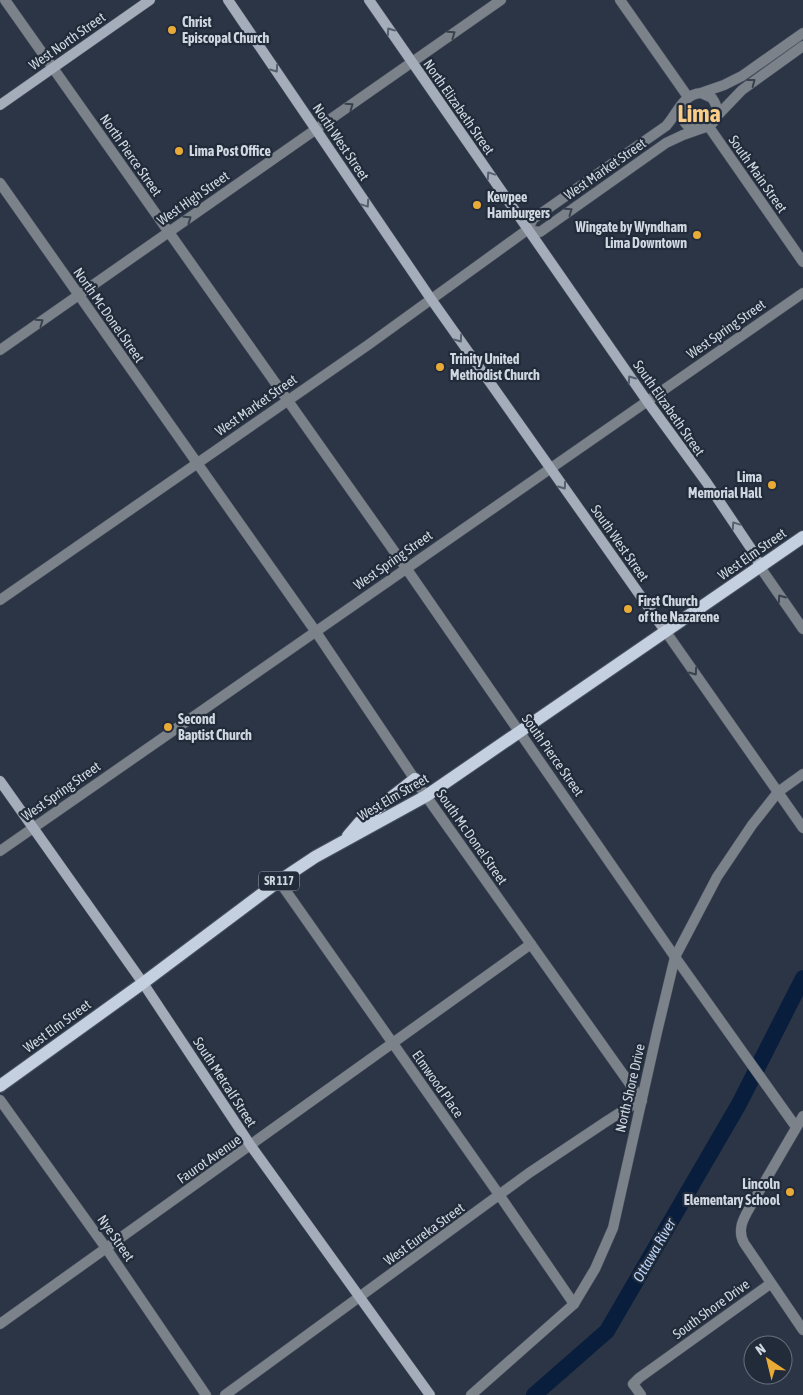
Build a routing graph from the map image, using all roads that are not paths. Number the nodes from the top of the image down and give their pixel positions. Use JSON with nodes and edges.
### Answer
{"nodes":[{"id":1,"x":5,"y":0,"type":"edge"},
{"id":2,"x":150,"y":0,"type":"edge"},
{"id":3,"x":228,"y":0,"type":"edge"},
{"id":4,"x":369,"y":0,"type":"edge"},
{"id":5,"x":501,"y":0,"type":"edge"},
{"id":6,"x":620,"y":0,"type":"edge"},
{"id":7,"x":803,"y":32,"type":"edge"},
{"id":8,"x":803,"y":46,"type":"edge"},
{"id":9,"x":412,"y":62,"type":"junction"},
{"id":10,"x":53,"y":68,"type":"junction"},
{"id":11,"x":701,"y":93,"type":"junction"},
{"id":12,"x":685,"y":101,"type":"junction"},
{"id":13,"x":0,"y":105,"type":"edge"},
{"id":14,"x":717,"y":116,"type":"junction"},
{"id":15,"x":705,"y":128,"type":"junction"},
{"id":16,"x":316,"y":129,"type":"junction"},
{"id":17,"x":0,"y":183,"type":"edge"},
{"id":18,"x":527,"y":230,"type":"junction"},
{"id":19,"x":169,"y":232,"type":"junction"},
{"id":20,"x":803,"y":262,"type":"edge"},
{"id":21,"x":803,"y":293,"type":"edge"},
{"id":22,"x":78,"y":295,"type":"junction"},
{"id":23,"x":431,"y":300,"type":"junction"},
{"id":24,"x":0,"y":350,"type":"edge"},
{"id":25,"x":287,"y":400,"type":"junction"},
{"id":26,"x":647,"y":401,"type":"junction"},
{"id":27,"x":197,"y":463,"type":"junction"},
{"id":28,"x":550,"y":468,"type":"junction"},
{"id":29,"x":803,"y":537,"type":"edge"},
{"id":30,"x":760,"y":567,"type":"junction"},
{"id":31,"x":406,"y":568,"type":"junction"},
{"id":32,"x":0,"y":600,"type":"edge"},
{"id":33,"x":803,"y":629,"type":"edge"},
{"id":34,"x":316,"y":632,"type":"junction"},
{"id":35,"x":666,"y":632,"type":"junction"},
{"id":36,"x":521,"y":732,"type":"junction"},
{"id":37,"x":803,"y":774,"type":"edge"},
{"id":38,"x":415,"y":779,"type":"junction"},
{"id":39,"x":0,"y":781,"type":"edge"},
{"id":40,"x":778,"y":792,"type":"junction"},
{"id":41,"x":426,"y":796,"type":"junction"},
{"id":42,"x":33,"y":827,"type":"junction"},
{"id":43,"x":803,"y":828,"type":"edge"},
{"id":44,"x":342,"y":842,"type":"junction"},
{"id":45,"x":0,"y":851,"type":"edge"},
{"id":46,"x":279,"y":881,"type":"junction"},
{"id":47,"x":531,"y":944,"type":"junction"},
{"id":48,"x":675,"y":957,"type":"junction"},
{"id":49,"x":143,"y":983,"type":"junction"},
{"id":50,"x":392,"y":1044,"type":"junction"},
{"id":51,"x":0,"y":1086,"type":"edge"},
{"id":52,"x":0,"y":1100,"type":"edge"},
{"id":53,"x":642,"y":1102,"type":"junction"},
{"id":54,"x":803,"y":1116,"type":"edge"},
{"id":55,"x":796,"y":1127,"type":"junction"},
{"id":56,"x":250,"y":1146,"type":"junction"},
{"id":57,"x":500,"y":1196,"type":"junction"},
{"id":58,"x":106,"y":1248,"type":"junction"},
{"id":59,"x":770,"y":1284,"type":"junction"},
{"id":60,"x":361,"y":1297,"type":"junction"},
{"id":61,"x":574,"y":1304,"type":"junction"},
{"id":62,"x":0,"y":1324,"type":"edge"},
{"id":63,"x":803,"y":1330,"type":"edge"},
{"id":64,"x":206,"y":1395,"type":"edge"},
{"id":65,"x":225,"y":1395,"type":"edge"},
{"id":66,"x":430,"y":1395,"type":"edge"},
{"id":67,"x":471,"y":1395,"type":"edge"},
{"id":68,"x":641,"y":1395,"type":"edge"}],
"edges":[{"from":1,"to":10,"type":"street","name":"North Pierce Street"},
{"from":2,"to":10,"type":"main road","name":"West North Street"},
{"from":3,"to":16,"type":"main road","name":"North West Street","one_way":true},
{"from":9,"to":4,"type":"main road","name":"North Elizabeth Street","one_way":true},
{"from":9,"to":5,"type":"street","name":"West High Street","one_way":true},
{"from":6,"to":12,"type":"street"},
{"from":7,"to":11,"type":"street"},
{"from":14,"to":8,"type":"street","one_way":true},
{"from":16,"to":9,"type":"street","name":"West High Street","one_way":true},
{"from":18,"to":9,"type":"main road","name":"North Elizabeth Street","one_way":true},
{"from":10,"to":13,"type":"main road","name":"West North Street"},
{"from":10,"to":19,"type":"street","name":"North Pierce Street"},
{"from":11,"to":12,"type":"street"},
{"from":11,"to":14,"type":"street"},
{"from":12,"to":15,"type":"street"},
{"from":12,"to":18,"type":"street","name":"West Market Street"},
{"from":14,"to":15,"type":"street"},
{"from":18,"to":15,"type":"street","name":"West Market Street","one_way":true},
{"from":15,"to":20,"type":"street","name":"South Main Street"},
{"from":19,"to":16,"type":"street","name":"West High Street","one_way":true},
{"from":16,"to":23,"type":"main road","name":"North West Street","one_way":true},
{"from":17,"to":22,"type":"street","name":"North Mc Donel Street"},
{"from":18,"to":23,"type":"street","name":"West Market Street"},
{"from":26,"to":18,"type":"main road","name":"South Elizabeth Street","one_way":true},
{"from":19,"to":22,"type":"street","name":"West High Street"},
{"from":19,"to":25,"type":"street","name":"North Pierce Street"},
{"from":21,"to":26,"type":"street","name":"West Spring Street"},
{"from":24,"to":22,"type":"street","name":"West High Street","one_way":true},
{"from":22,"to":27,"type":"street","name":"North Mc Donel Street"},
{"from":23,"to":25,"type":"street","name":"West Market Street"},
{"from":23,"to":28,"type":"main road","name":"South West Street","one_way":true},
{"from":25,"to":27,"type":"street","name":"West Market Street"},
{"from":25,"to":31,"type":"street","name":"South Pierce Street"},
{"from":26,"to":28,"type":"street","name":"West Spring Street"},
{"from":30,"to":26,"type":"main road","name":"South Elizabeth Street","one_way":true},
{"from":27,"to":32,"type":"street","name":"West Market Street"},
{"from":27,"to":34,"type":"street","name":"South Mc Donel Street"},
{"from":28,"to":31,"type":"street","name":"West Spring Street"},
{"from":28,"to":35,"type":"main road","name":"South West Street","one_way":true},
{"from":29,"to":30,"type":"main road","name":"West Elm Street","number":"SR 117"},
{"from":33,"to":30,"type":"street","name":"South Elizabeth Street","one_way":true},
{"from":30,"to":35,"type":"main road","name":"West Elm Street","number":"SR 117"},
{"from":31,"to":34,"type":"street","name":"West Spring Street"},
{"from":31,"to":36,"type":"street","name":"South Pierce Street"},
{"from":34,"to":38,"type":"street","name":"South Mc Donel Street"},
{"from":34,"to":42,"type":"street","name":"West Spring Street"},
{"from":35,"to":36,"type":"main road","name":"West Elm Street","number":"SR 117"},
{"from":35,"to":40,"type":"street","name":"South West Street","one_way":true},
{"from":36,"to":41,"type":"main road","name":"West Elm Street","number":"SR 117"},
{"from":36,"to":48,"type":"street","name":"South Pierce Street"},
{"from":37,"to":40,"type":"street","name":"North Shore Drive"},
{"from":38,"to":41,"type":"street","name":"South Mc Donel Street"},
{"from":38,"to":44,"type":"main road"},
{"from":39,"to":42,"type":"main road","name":"South Metcalf Street"},
{"from":40,"to":43,"type":"street","name":"South West Street"},
{"from":40,"to":48,"type":"street","name":"North Shore Drive"},
{"from":41,"to":44,"type":"main road","name":"West Elm Street","number":"SR 117"},
{"from":41,"to":47,"type":"street","name":"South Mc Donel Street"},
{"from":42,"to":45,"type":"street","name":"West Spring Street"},
{"from":42,"to":49,"type":"main road","name":"South Metcalf Street"},
{"from":44,"to":46,"type":"main road","name":"West Elm Street","number":"SR 117"},
{"from":46,"to":49,"type":"main road","name":"West Elm Street","number":"SR 117"},
{"from":46,"to":50,"type":"street","name":"Elmwood Place"},
{"from":47,"to":50,"type":"street","name":"Faurot Avenue"},
{"from":47,"to":53,"type":"street","name":"South Mc Donel Street"},
{"from":48,"to":53,"type":"street","name":"North Shore Drive"},
{"from":48,"to":55,"type":"street","name":"South Pierce Street"},
{"from":49,"to":51,"type":"main road","name":"West Elm Street","number":"SR 117"},
{"from":49,"to":56,"type":"main road","name":"South Metcalf Street"},
{"from":50,"to":56,"type":"street","name":"Faurot Avenue"},
{"from":50,"to":57,"type":"street","name":"Elmwood Place"},
{"from":52,"to":58,"type":"street","name":"Nye Street"},
{"from":53,"to":57,"type":"street","name":"West Eureka Street"},
{"from":53,"to":61,"type":"street","name":"North Shore Drive"},
{"from":54,"to":55,"type":"street","name":"South Shore Drive"},
{"from":55,"to":59,"type":"street","name":"South Shore Drive"},
{"from":56,"to":58,"type":"street","name":"Faurot Avenue"},
{"from":56,"to":60,"type":"main road","name":"South Metcalf Street"},
{"from":57,"to":60,"type":"street","name":"West Eureka Street"},
{"from":57,"to":61,"type":"street","name":"Elmwood Place"},
{"from":58,"to":62,"type":"street","name":"Faurot Avenue"},
{"from":58,"to":64,"type":"street","name":"Nye Street"},
{"from":59,"to":63,"type":"street"},
{"from":59,"to":68,"type":"street","name":"South Shore Drive"},
{"from":60,"to":65,"type":"street","name":"West Eureka Street"},
{"from":60,"to":66,"type":"main road","name":"South Metcalf Street"},
{"from":61,"to":67,"type":"street","name":"North Shore Drive"}]}
